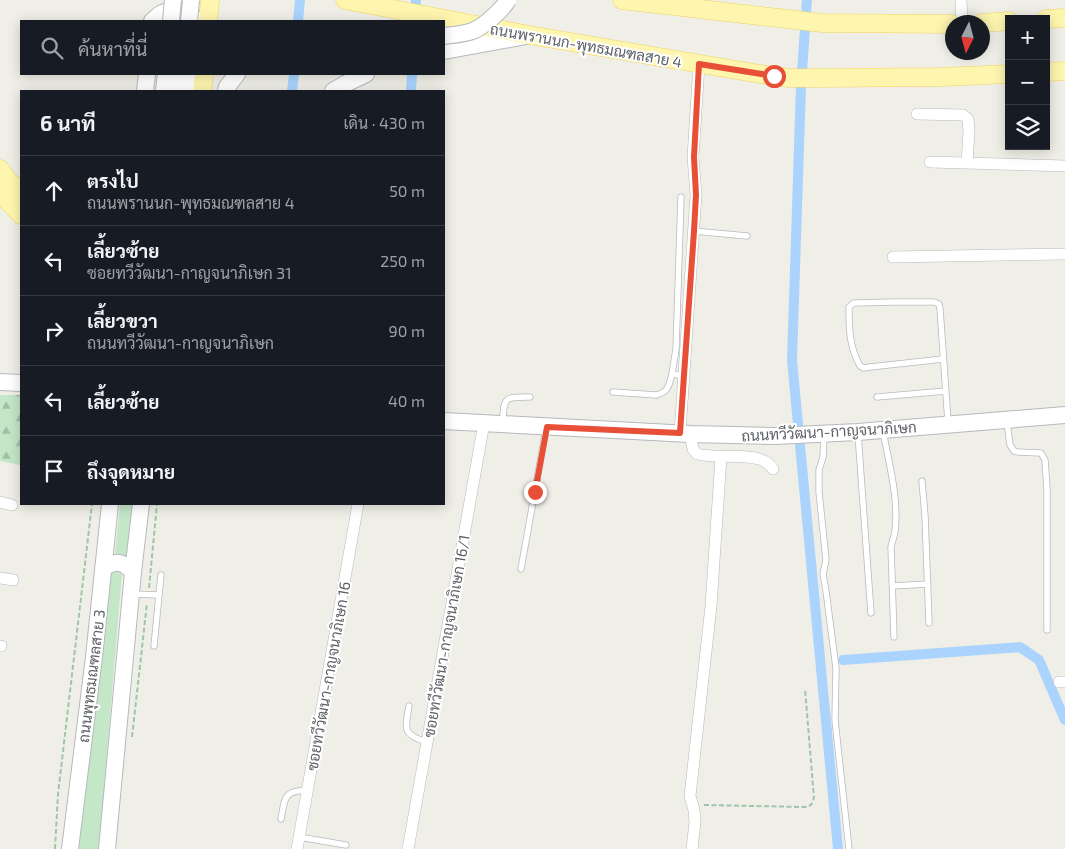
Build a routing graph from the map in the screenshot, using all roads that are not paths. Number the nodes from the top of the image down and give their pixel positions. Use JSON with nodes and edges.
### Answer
{"nodes":[{"id":1,"x":173,"y":0,"type":"edge"},
{"id":2,"x":191,"y":0,"type":"edge"},
{"id":3,"x":210,"y":0,"type":"edge"},
{"id":4,"x":345,"y":0,"type":"edge"},
{"id":5,"x":508,"y":0,"type":"edge"},
{"id":6,"x":622,"y":0,"type":"edge"},
{"id":7,"x":961,"y":0,"type":"edge"},
{"id":8,"x":704,"y":5,"type":"edge"},
{"id":9,"x":962,"y":15,"type":"edge"},
{"id":10,"x":1065,"y":18,"type":"edge"},
{"id":11,"x":1050,"y":19,"type":"edge"},
{"id":12,"x":153,"y":20,"type":"edge"},
{"id":13,"x":172,"y":20,"type":"edge"},
{"id":14,"x":188,"y":20,"type":"edge"},
{"id":15,"x":196,"y":20,"type":"edge"},
{"id":16,"x":208,"y":20,"type":"edge"},
{"id":17,"x":1005,"y":21,"type":"edge"},
{"id":18,"x":990,"y":22,"type":"edge"},
{"id":19,"x":945,"y":24,"type":"edge"},
{"id":20,"x":529,"y":35,"type":"junction"},
{"id":21,"x":445,"y":36,"type":"edge"},
{"id":22,"x":445,"y":51,"type":"edge"},
{"id":23,"x":699,"y":64,"type":"junction"},
{"id":24,"x":1065,"y":71,"type":"edge"},
{"id":25,"x":1050,"y":72,"type":"edge"},
{"id":26,"x":1005,"y":74,"type":"edge"},
{"id":27,"x":147,"y":75,"type":"edge"},
{"id":28,"x":166,"y":75,"type":"edge"},
{"id":29,"x":182,"y":75,"type":"edge"},
{"id":30,"x":195,"y":75,"type":"edge"},
{"id":31,"x":204,"y":75,"type":"edge"},
{"id":32,"x":236,"y":75,"type":"edge"},
{"id":33,"x":364,"y":75,"type":"edge"},
{"id":34,"x":146,"y":90,"type":"edge"},
{"id":35,"x":164,"y":90,"type":"edge"},
{"id":36,"x":180,"y":90,"type":"edge"},
{"id":37,"x":193,"y":90,"type":"edge"},
{"id":38,"x":202,"y":90,"type":"edge"},
{"id":39,"x":226,"y":90,"type":"edge"},
{"id":40,"x":335,"y":90,"type":"edge"},
{"id":41,"x":916,"y":114,"type":"dead end"},
{"id":42,"x":930,"y":162,"type":"dead end"},
{"id":43,"x":966,"y":163,"type":"junction"},
{"id":44,"x":1065,"y":166,"type":"edge"},
{"id":45,"x":0,"y":169,"type":"edge"},
{"id":46,"x":20,"y":192,"type":"edge"},
{"id":47,"x":0,"y":194,"type":"edge"},
{"id":48,"x":681,"y":197,"type":"dead end"},
{"id":49,"x":20,"y":214,"type":"edge"},
{"id":50,"x":694,"y":231,"type":"junction"},
{"id":51,"x":747,"y":236,"type":"dead end"},
{"id":52,"x":1065,"y":254,"type":"edge"},
{"id":53,"x":893,"y":256,"type":"dead end"},
{"id":54,"x":943,"y":360,"type":"junction"},
{"id":55,"x":672,"y":374,"type":"junction"},
{"id":56,"x":684,"y":376,"type":"junction"},
{"id":57,"x":0,"y":382,"type":"edge"},
{"id":58,"x":20,"y":383,"type":"edge"},
{"id":59,"x":946,"y":391,"type":"junction"},
{"id":60,"x":613,"y":392,"type":"dead end"},
{"id":61,"x":530,"y":397,"type":"dead end"},
{"id":62,"x":878,"y":397,"type":"dead end"},
{"id":63,"x":1065,"y":415,"type":"edge"},
{"id":64,"x":1007,"y":420,"type":"junction"},
{"id":65,"x":445,"y":421,"type":"edge"},
{"id":66,"x":484,"y":423,"type":"junction"},
{"id":67,"x":502,"y":424,"type":"junction"},
{"id":68,"x":948,"y":425,"type":"junction"},
{"id":69,"x":547,"y":427,"type":"junction"},
{"id":70,"x":883,"y":429,"type":"junction"},
{"id":71,"x":858,"y":432,"type":"junction"},
{"id":72,"x":685,"y":434,"type":"junction"},
{"id":73,"x":818,"y":434,"type":"junction"},
{"id":74,"x":721,"y":457,"type":"junction"},
{"id":75,"x":773,"y":469,"type":"dead end"},
{"id":76,"x":922,"y":481,"type":"dead end"},
{"id":77,"x":110,"y":505,"type":"edge"},
{"id":78,"x":141,"y":505,"type":"edge"},
{"id":79,"x":358,"y":505,"type":"edge"},
{"id":80,"x":103,"y":568,"type":"junction"},
{"id":81,"x":522,"y":569,"type":"dead end"},
{"id":82,"x":133,"y":572,"type":"junction"},
{"id":83,"x":161,"y":575,"type":"dead end"},
{"id":84,"x":0,"y":578,"type":"edge"},
{"id":85,"x":13,"y":580,"type":"dead end"},
{"id":86,"x":928,"y":584,"type":"junction"},
{"id":87,"x":892,"y":586,"type":"junction"},
{"id":88,"x":131,"y":594,"type":"junction"},
{"id":89,"x":159,"y":595,"type":"junction"},
{"id":90,"x":871,"y":613,"type":"dead end"},
{"id":91,"x":929,"y":623,"type":"dead end"},
{"id":92,"x":1047,"y":630,"type":"dead end"},
{"id":93,"x":894,"y":637,"type":"dead end"},
{"id":94,"x":154,"y":646,"type":"dead end"},
{"id":95,"x":409,"y":706,"type":"dead end"},
{"id":96,"x":427,"y":742,"type":"junction"},
{"id":97,"x":307,"y":790,"type":"junction"},
{"id":98,"x":281,"y":819,"type":"dead end"},
{"id":99,"x":298,"y":843,"type":"edge"},
{"id":100,"x":346,"y":845,"type":"dead end"},
{"id":101,"x":70,"y":849,"type":"edge"},
{"id":102,"x":107,"y":849,"type":"edge"},
{"id":103,"x":408,"y":849,"type":"edge"},
{"id":104,"x":692,"y":849,"type":"edge"},
{"id":105,"x":849,"y":849,"type":"edge"}],
"edges":[{"from":1,"to":13,"type":"main road","bridge":true},
{"from":2,"to":14,"type":"main road","bridge":true},
{"from":3,"to":16,"type":"main road"},
{"from":4,"to":20,"type":"main road","name":"ถนนพรานนก-พุทธมณฑลสาย 4"},
{"from":5,"to":21,"type":"main road","bridge":true},
{"from":6,"to":8,"type":"main road"},
{"from":7,"to":9,"type":"street"},
{"from":8,"to":19,"type":"main road"},
{"from":10,"to":11,"type":"main road"},
{"from":12,"to":15,"type":"main road"},
{"from":17,"to":18,"type":"main road"},
{"from":20,"to":22,"type":"main road"},
{"from":20,"to":23,"type":"main road","name":"ถนนพรานนก-พุทธมณฑลสาย 4"},
{"from":23,"to":26,"type":"main road","name":"ถนนพรานนก-พุทธมณฑลสาย 4"},
{"from":23,"to":50,"type":"street"},
{"from":24,"to":25,"type":"main road"},
{"from":27,"to":34,"type":"main road"},
{"from":28,"to":35,"type":"main road"},
{"from":29,"to":36,"type":"main road"},
{"from":30,"to":37,"type":"main road"},
{"from":31,"to":38,"type":"main road"},
{"from":32,"to":39,"type":"main road"},
{"from":33,"to":40,"type":"main road"},
{"from":41,"to":43,"type":"street"},
{"from":42,"to":43,"type":"street"},
{"from":43,"to":44,"type":"street"},
{"from":45,"to":46,"type":"main road"},
{"from":47,"to":49,"type":"main road"},
{"from":48,"to":55,"type":"lane"},
{"from":50,"to":51,"type":"lane"},
{"from":50,"to":56,"type":"street"},
{"from":52,"to":53,"type":"street"},
{"from":54,"to":54,"type":"lane"},
{"from":54,"to":59,"type":"lane"},
{"from":55,"to":56,"type":"lane"},
{"from":55,"to":60,"type":"lane"},
{"from":56,"to":72,"type":"street"},
{"from":57,"to":58,"type":"main road"},
{"from":59,"to":62,"type":"lane"},
{"from":59,"to":68,"type":"lane"},
{"from":61,"to":67,"type":"lane"},
{"from":63,"to":64,"type":"main road","name":"ถนนทวีวัฒนา-กาญจนาภิเษก"},
{"from":64,"to":68,"type":"main road","name":"ถนนทวีวัฒนา-กาญจนาภิเษก"},
{"from":64,"to":92,"type":"lane"},
{"from":65,"to":66,"type":"main road","name":"ถนนทวีวัฒนา-กาญจนาภิเษก"},
{"from":66,"to":67,"type":"main road","name":"ถนนทวีวัฒนา-กาญจนาภิเษก"},
{"from":66,"to":96,"type":"street","name":"ซอยทวีวัฒนา-กาญจนาภิเษก 16/1"},
{"from":67,"to":69,"type":"main road","name":"ถนนทวีวัฒนา-กาญจนาภิเษก"},
{"from":68,"to":70,"type":"main road","name":"ถนนทวีวัฒนา-กาญจนาภิเษก"},
{"from":69,"to":72,"type":"main road","name":"ถนนทวีวัฒนา-กาญจนาภิเษก"},
{"from":69,"to":81,"type":"lane"},
{"from":70,"to":71,"type":"main road","name":"ถนนทวีวัฒนา-กาญจนาภิเษก"},
{"from":70,"to":87,"type":"lane"},
{"from":71,"to":73,"type":"main road","name":"ถนนทวีวัฒนา-กาญจนาภิเษก"},
{"from":71,"to":90,"type":"lane"},
{"from":72,"to":73,"type":"main road","name":"ถนนทวีวัฒนา-กาญจนาภิเษก"},
{"from":72,"to":74,"type":"street"},
{"from":73,"to":105,"type":"lane"},
{"from":74,"to":75,"type":"street"},
{"from":74,"to":104,"type":"street"},
{"from":76,"to":86,"type":"lane"},
{"from":77,"to":80,"type":"main road","name":"ถนนพุทธมณฑลสาย 3"},
{"from":78,"to":82,"type":"main road","name":"ถนนพุทธมณฑลสาย 3"},
{"from":79,"to":97,"type":"street","name":"ซอยทวีวัฒนา-กาญจนาภิเษก 16"},
{"from":80,"to":82,"type":"main road"},
{"from":80,"to":101,"type":"main road","name":"ถนนพุทธมณฑลสาย 3"},
{"from":82,"to":88,"type":"main road","name":"ถนนพุทธมณฑลสาย 3"},
{"from":83,"to":89,"type":"lane"},
{"from":84,"to":85,"type":"street"},
{"from":86,"to":87,"type":"lane"},
{"from":86,"to":91,"type":"lane"},
{"from":87,"to":93,"type":"lane"},
{"from":88,"to":89,"type":"lane"},
{"from":88,"to":102,"type":"main road","name":"ถนนพุทธมณฑลสาย 3"},
{"from":89,"to":94,"type":"lane"},
{"from":95,"to":96,"type":"lane"},
{"from":96,"to":103,"type":"street","name":"ซอยทวีวัฒนา-กาญจนาภิเษก 16/1"},
{"from":97,"to":98,"type":"lane"},
{"from":97,"to":99,"type":"street","name":"ซอยทวีวัฒนา-กาญจนาภิเษก 16"},
{"from":99,"to":100,"type":"lane"}]}
